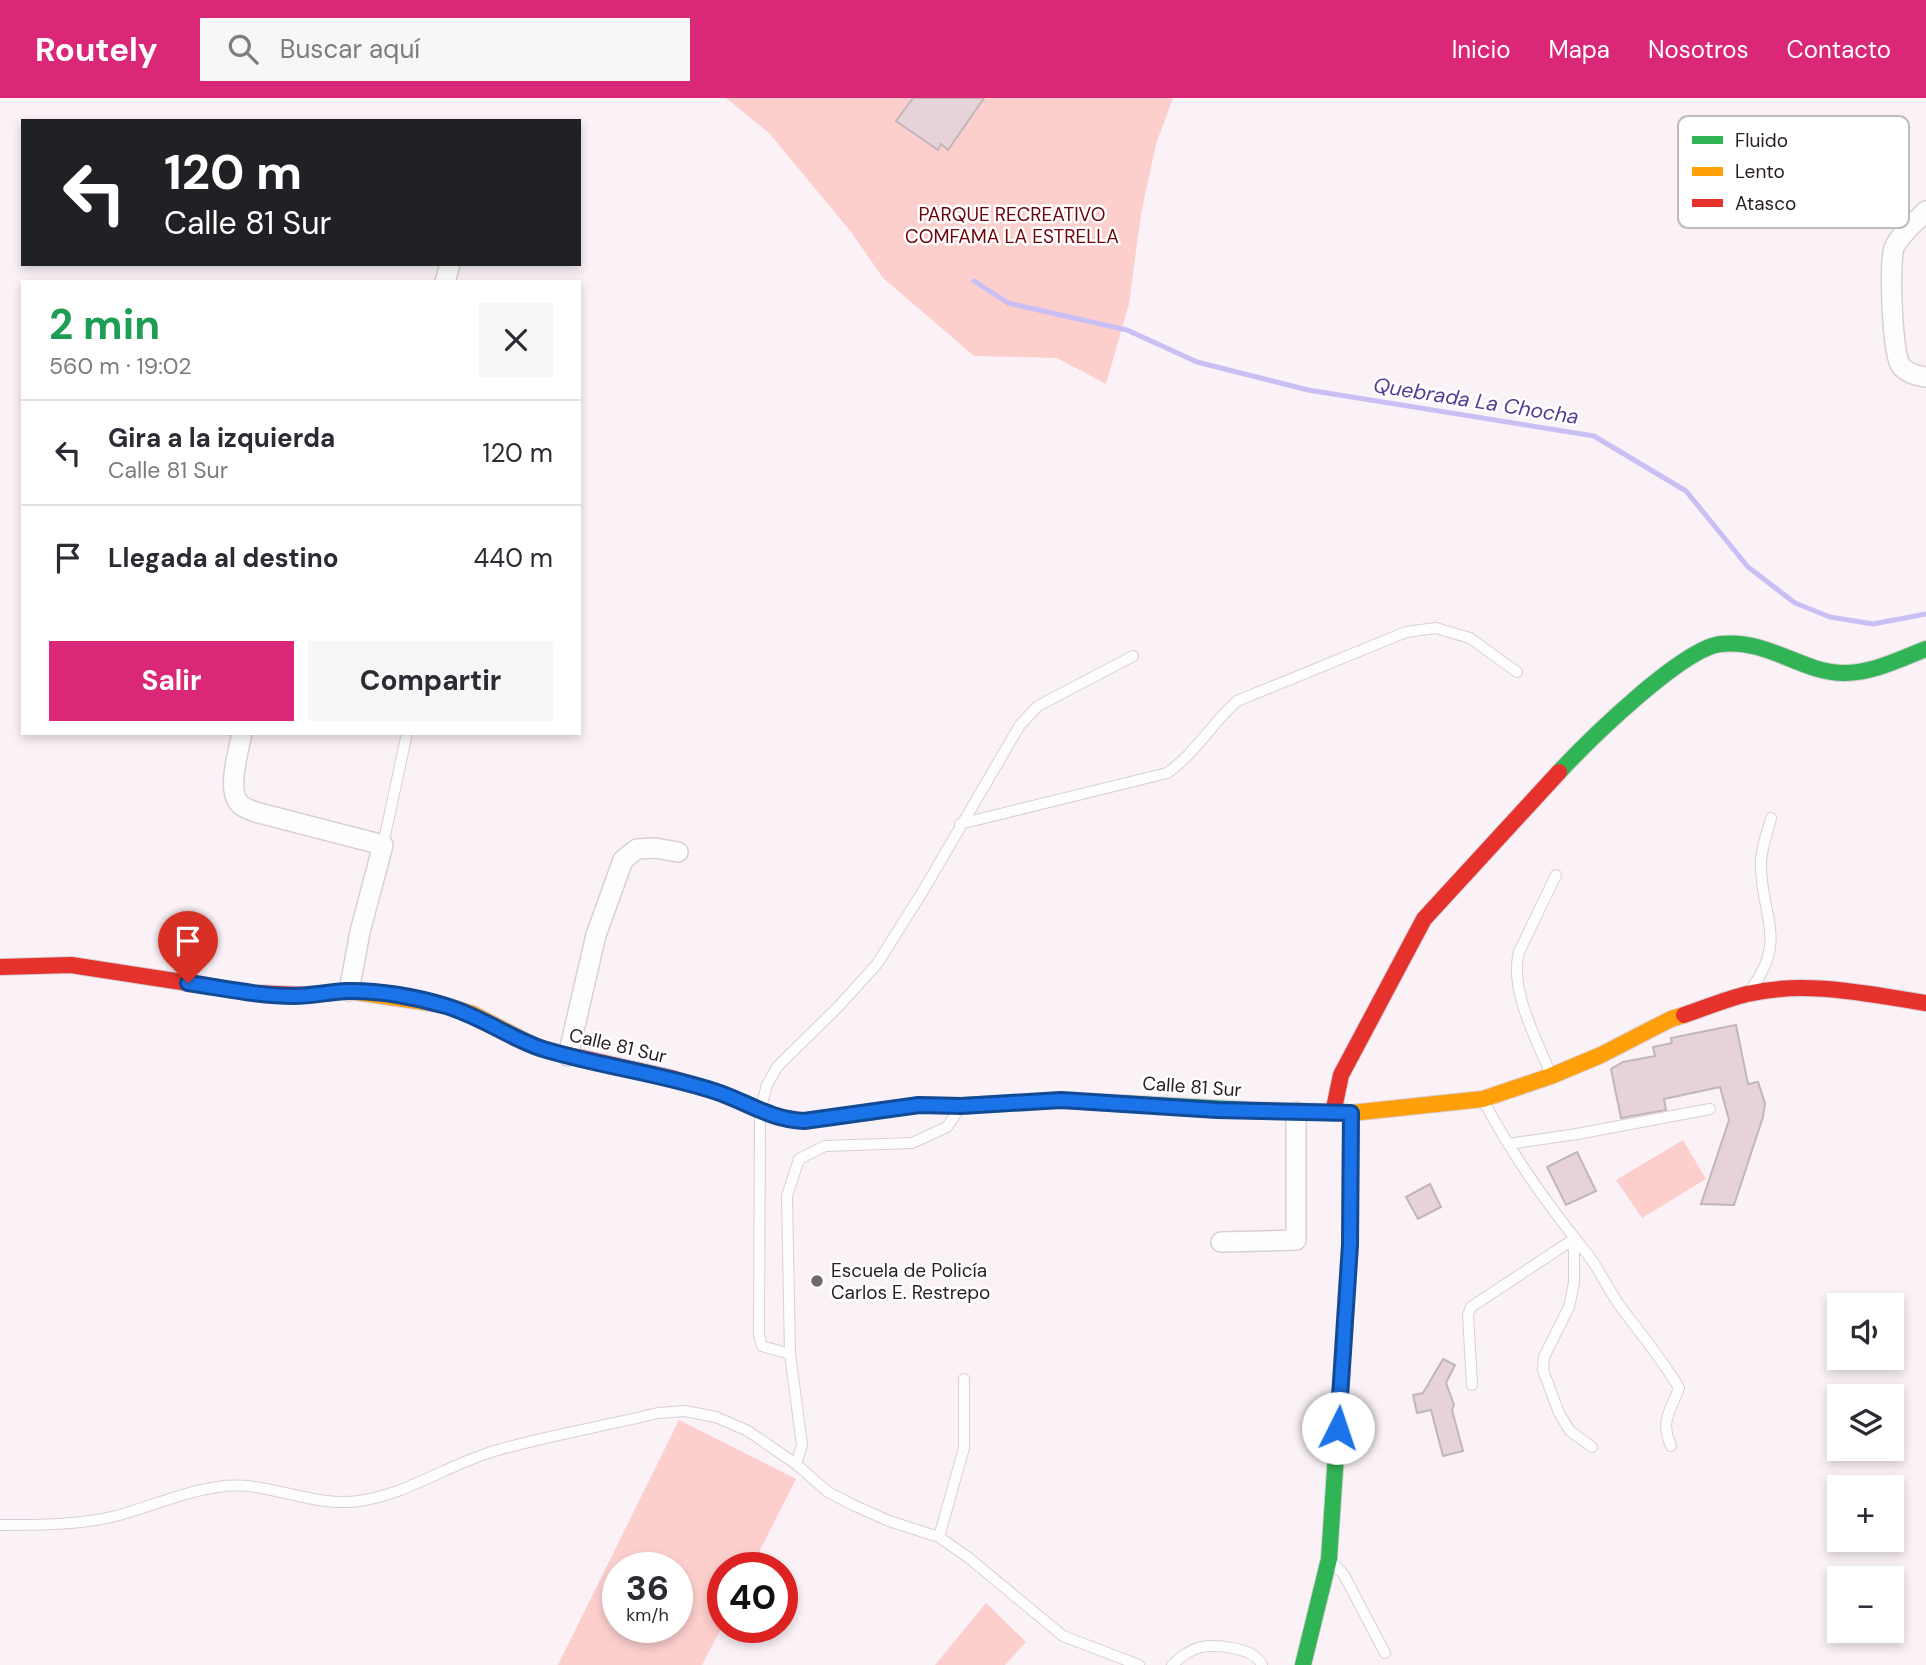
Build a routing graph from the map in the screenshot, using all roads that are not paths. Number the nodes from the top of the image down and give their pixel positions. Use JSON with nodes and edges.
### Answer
{"nodes":[{"id":1,"x":1926,"y":211,"type":"edge"},
{"id":2,"x":1926,"y":377,"type":"edge"},
{"id":3,"x":1926,"y":649,"type":"edge"},
{"id":4,"x":1133,"y":656,"type":"dead end"},
{"id":5,"x":1517,"y":672,"type":"dead end"},
{"id":6,"x":242,"y":735,"type":"edge"},
{"id":7,"x":407,"y":735,"type":"edge"},
{"id":8,"x":1771,"y":818,"type":"dead end"},
{"id":9,"x":960,"y":824,"type":"junction"},
{"id":10,"x":383,"y":845,"type":"junction"},
{"id":11,"x":678,"y":852,"type":"dead end"},
{"id":12,"x":1556,"y":875,"type":"dead end"},
{"id":13,"x":0,"y":967,"type":"edge"},
{"id":14,"x":349,"y":991,"type":"junction"},
{"id":15,"x":1747,"y":994,"type":"junction"},
{"id":16,"x":1926,"y":1003,"type":"edge"},
{"id":17,"x":568,"y":1056,"type":"junction"},
{"id":18,"x":1551,"y":1076,"type":"junction"},
{"id":19,"x":1483,"y":1099,"type":"junction"},
{"id":20,"x":961,"y":1106,"type":"junction"},
{"id":21,"x":1710,"y":1109,"type":"dead end"},
{"id":22,"x":760,"y":1111,"type":"junction"},
{"id":23,"x":1296,"y":1112,"type":"junction"},
{"id":24,"x":1334,"y":1113,"type":"junction"},
{"id":25,"x":1351,"y":1113,"type":"junction"},
{"id":26,"x":1508,"y":1144,"type":"junction"},
{"id":27,"x":1574,"y":1239,"type":"junction"},
{"id":28,"x":1221,"y":1242,"type":"dead end"},
{"id":29,"x":790,"y":1354,"type":"junction"},
{"id":30,"x":964,"y":1379,"type":"dead end"},
{"id":31,"x":1472,"y":1385,"type":"dead end"},
{"id":32,"x":1671,"y":1446,"type":"dead end"},
{"id":33,"x":1592,"y":1447,"type":"dead end"},
{"id":34,"x":796,"y":1464,"type":"junction"},
{"id":35,"x":0,"y":1525,"type":"edge"},
{"id":36,"x":939,"y":1537,"type":"junction"},
{"id":37,"x":1329,"y":1559,"type":"junction"},
{"id":38,"x":1385,"y":1653,"type":"dead end"},
{"id":39,"x":1139,"y":1665,"type":"edge"},
{"id":40,"x":1172,"y":1665,"type":"edge"},
{"id":41,"x":1262,"y":1665,"type":"edge"},
{"id":42,"x":1303,"y":1665,"type":"edge"}],
"edges":[{"from":1,"to":2,"type":"street"},
{"from":3,"to":24,"type":"street"},
{"from":4,"to":9,"type":"lane"},
{"from":5,"to":9,"type":"lane"},
{"from":6,"to":10,"type":"street"},
{"from":7,"to":10,"type":"lane"},
{"from":8,"to":15,"type":"lane"},
{"from":9,"to":22,"type":"lane"},
{"from":10,"to":14,"type":"street"},
{"from":11,"to":17,"type":"street"},
{"from":12,"to":18,"type":"lane"},
{"from":13,"to":14,"type":"street","name":"Calle 81 Sur"},
{"from":14,"to":17,"type":"street","name":"Calle 81 Sur"},
{"from":15,"to":16,"type":"street","name":"Calle 81 Sur"},
{"from":15,"to":18,"type":"street","name":"Calle 81 Sur"},
{"from":17,"to":22,"type":"street","name":"Calle 81 Sur"},
{"from":18,"to":19,"type":"street","name":"Calle 81 Sur"},
{"from":19,"to":25,"type":"street","name":"Calle 81 Sur"},
{"from":19,"to":26,"type":"lane"},
{"from":20,"to":22,"type":"street","name":"Calle 81 Sur"},
{"from":20,"to":23,"type":"street","name":"Calle 81 Sur"},
{"from":20,"to":29,"type":"lane"},
{"from":21,"to":26,"type":"lane"},
{"from":22,"to":29,"type":"lane"},
{"from":23,"to":24,"type":"street","name":"Calle 81 Sur"},
{"from":23,"to":28,"type":"street"},
{"from":24,"to":25,"type":"street","name":"Calle 81 Sur"},
{"from":25,"to":37,"type":"street"},
{"from":26,"to":27,"type":"lane"},
{"from":27,"to":31,"type":"lane"},
{"from":27,"to":32,"type":"lane"},
{"from":27,"to":33,"type":"lane"},
{"from":29,"to":34,"type":"lane"},
{"from":30,"to":36,"type":"lane"},
{"from":34,"to":35,"type":"lane"},
{"from":34,"to":36,"type":"lane"},
{"from":36,"to":39,"type":"lane"},
{"from":37,"to":38,"type":"lane"},
{"from":37,"to":42,"type":"street"},
{"from":40,"to":41,"type":"lane"}]}
